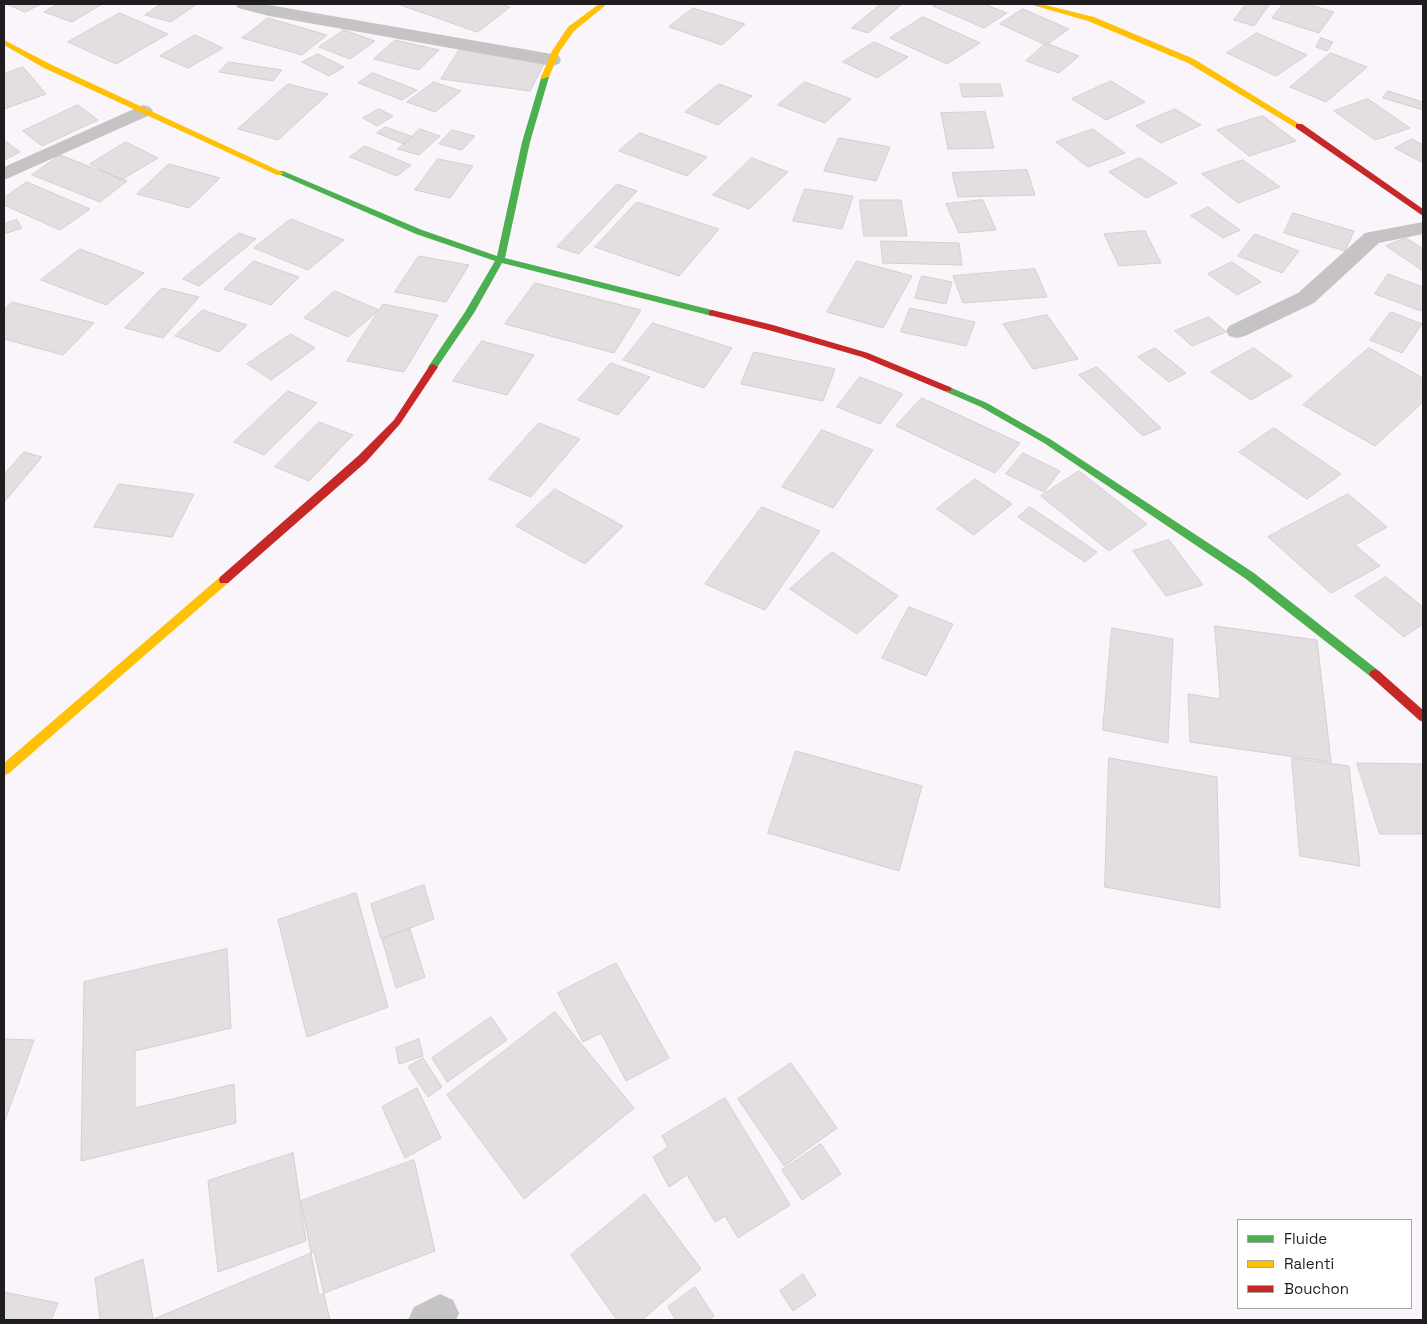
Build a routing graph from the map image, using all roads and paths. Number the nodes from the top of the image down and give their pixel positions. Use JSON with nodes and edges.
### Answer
{"nodes":[{"id":1,"x":244,"y":4,"type":"edge"},
{"id":2,"x":603,"y":4,"type":"edge"},
{"id":3,"x":1033,"y":4,"type":"edge"},
{"id":4,"x":4,"y":42,"type":"edge"},
{"id":5,"x":552,"y":60,"type":"junction"},
{"id":6,"x":144,"y":111,"type":"junction"},
{"id":7,"x":4,"y":174,"type":"edge"},
{"id":8,"x":1423,"y":213,"type":"edge"},
{"id":9,"x":1423,"y":228,"type":"edge"},
{"id":10,"x":500,"y":260,"type":"junction"},
{"id":11,"x":1237,"y":331,"type":"dead end"},
{"id":12,"x":1423,"y":716,"type":"edge"},
{"id":13,"x":4,"y":770,"type":"edge"}],
"edges":[{"from":1,"to":5,"type":"street"},
{"from":2,"to":5,"type":"street"},
{"from":3,"to":8,"type":"street"},
{"from":4,"to":6,"type":"street"},
{"from":5,"to":10,"type":"street"},
{"from":6,"to":7,"type":"street"},
{"from":6,"to":10,"type":"street"},
{"from":9,"to":11,"type":"street"},
{"from":10,"to":12,"type":"street"},
{"from":10,"to":13,"type":"street"}]}
